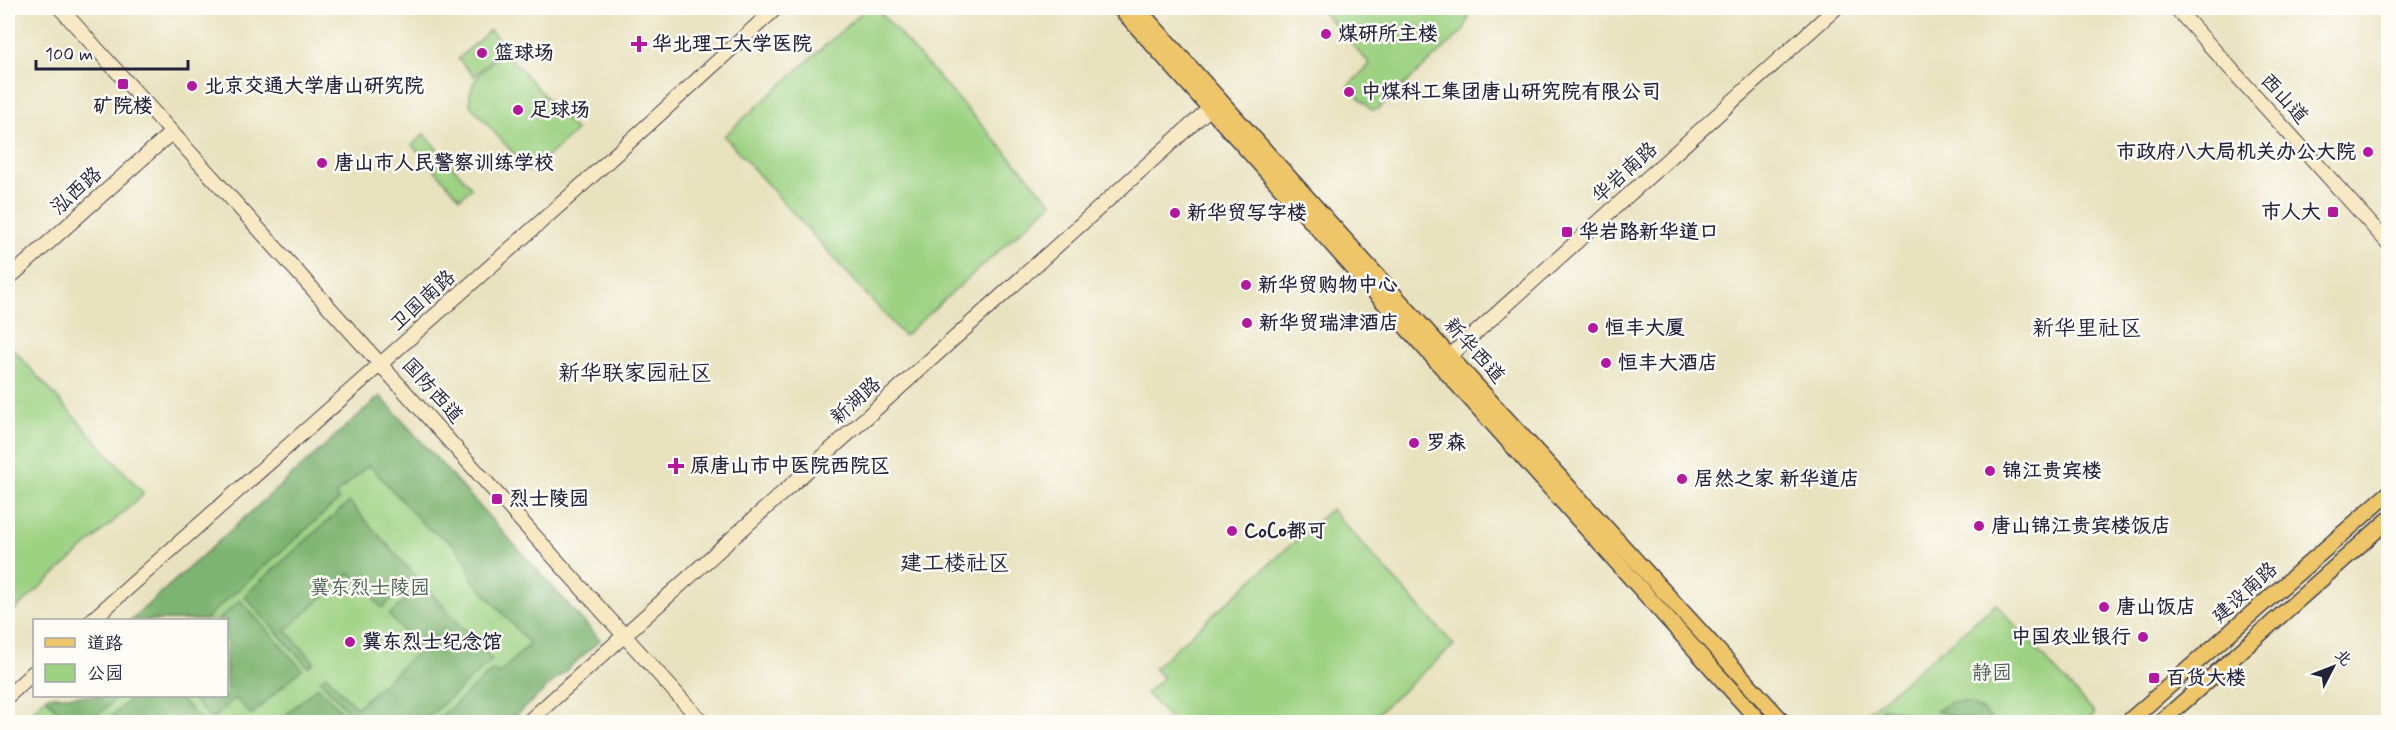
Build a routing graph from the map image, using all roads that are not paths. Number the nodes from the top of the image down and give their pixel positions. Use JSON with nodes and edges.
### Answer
{"nodes":[{"id":1,"x":60,"y":8,"type":"edge"},
{"id":2,"x":776,"y":8,"type":"edge"},
{"id":3,"x":1120,"y":8,"type":"edge"},
{"id":4,"x":1137,"y":8,"type":"edge"},
{"id":5,"x":1836,"y":8,"type":"edge"},
{"id":6,"x":2176,"y":8,"type":"edge"},
{"id":7,"x":1209,"y":109,"type":"junction"},
{"id":8,"x":172,"y":132,"type":"junction"},
{"id":9,"x":2388,"y":243,"type":"edge"},
{"id":10,"x":8,"y":279,"type":"edge"},
{"id":11,"x":1445,"y":361,"type":"junction"},
{"id":12,"x":381,"y":363,"type":"junction"},
{"id":13,"x":2388,"y":494,"type":"edge"},
{"id":14,"x":2388,"y":520,"type":"edge"},
{"id":15,"x":94,"y":619,"type":"edge"},
{"id":16,"x":625,"y":635,"type":"junction"},
{"id":17,"x":33,"y":673,"type":"edge"},
{"id":18,"x":8,"y":696,"type":"edge"},
{"id":19,"x":2128,"y":722,"type":"edge"},
{"id":20,"x":528,"y":723,"type":"edge"},
{"id":21,"x":702,"y":723,"type":"edge"},
{"id":22,"x":1760,"y":723,"type":"edge"},
{"id":23,"x":1783,"y":723,"type":"edge"},
{"id":24,"x":2161,"y":723,"type":"edge"}],
"edges":[{"from":1,"to":8,"type":"street","name":"国防西道"},
{"from":2,"to":12,"type":"street","name":"卫国南路"},
{"from":3,"to":7,"type":"main road","name":"新华西道"},
{"from":4,"to":11,"type":"main road","name":"新华西道"},
{"from":5,"to":11,"type":"street","name":"华岩南路"},
{"from":6,"to":9,"type":"street","name":"西山道"},
{"from":7,"to":11,"type":"main road","name":"新华西道"},
{"from":7,"to":16,"type":"street","name":"新湖路"},
{"from":8,"to":10,"type":"street","name":"泓西路"},
{"from":8,"to":12,"type":"street","name":"国防西道"},
{"from":11,"to":22,"type":"main road","name":"新华西道"},
{"from":11,"to":23,"type":"main road","name":"新华西道"},
{"from":12,"to":15,"type":"street","name":"卫国南路"},
{"from":12,"to":16,"type":"street","name":"国防西道"},
{"from":13,"to":19,"type":"main road","name":"建设南路"},
{"from":14,"to":24,"type":"main road","name":"建设南路"},
{"from":16,"to":20,"type":"street","name":"新湖路"},
{"from":16,"to":21,"type":"street","name":"国防西道"},
{"from":17,"to":18,"type":"street"}]}
